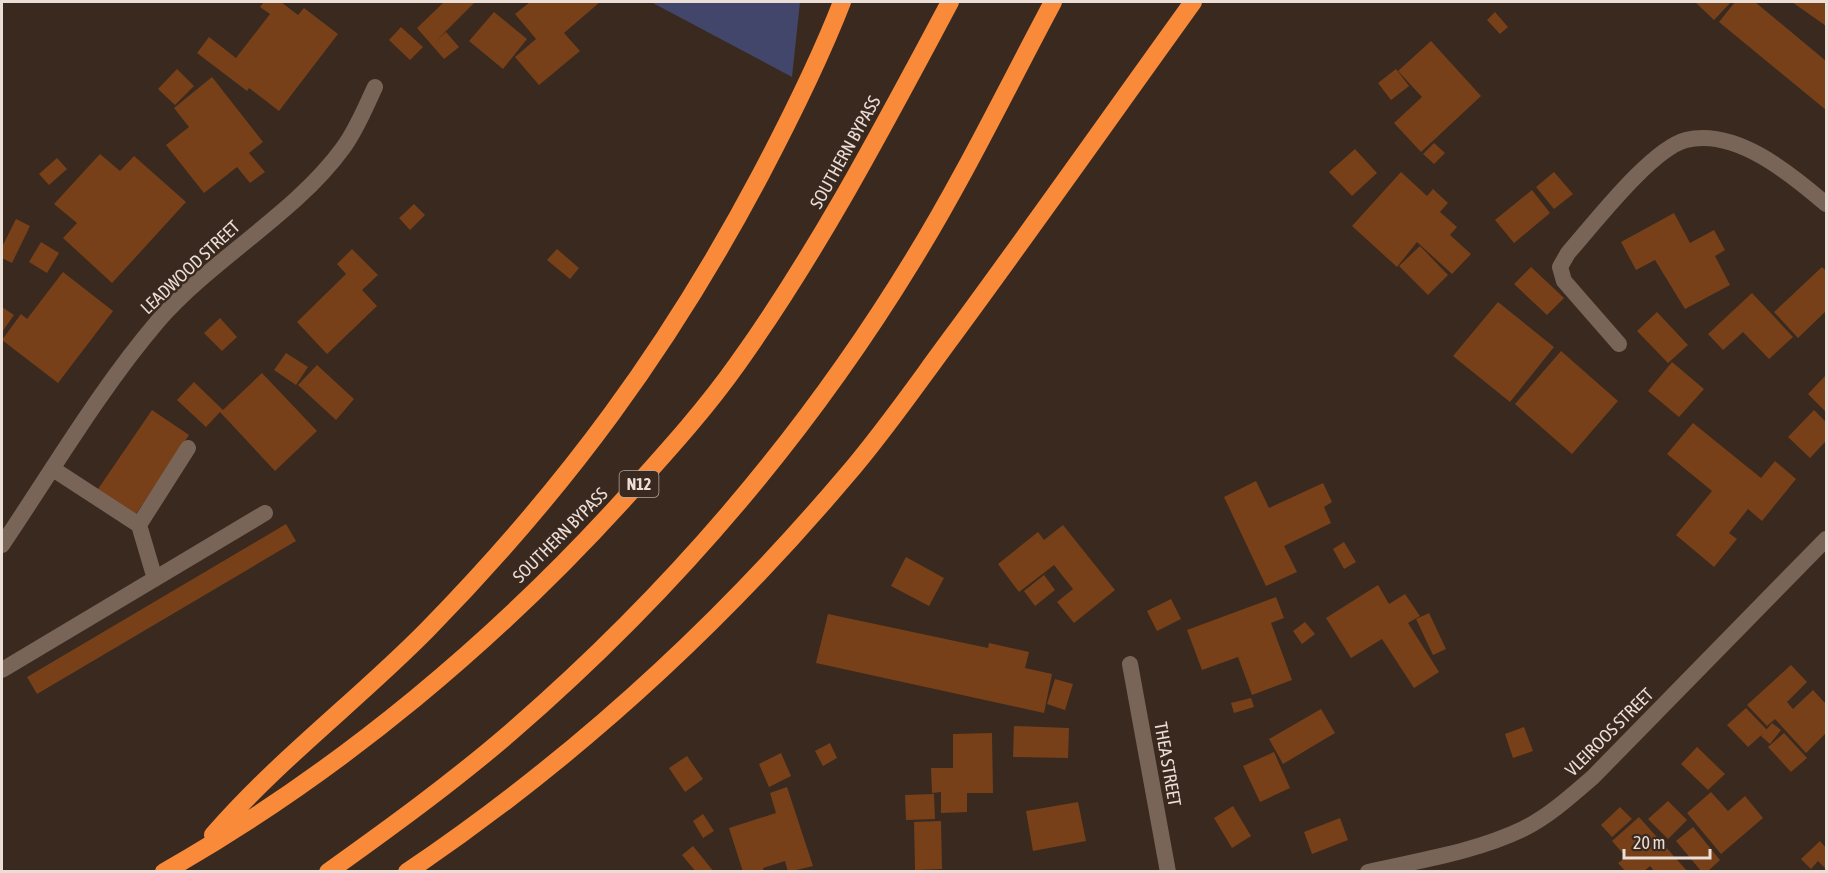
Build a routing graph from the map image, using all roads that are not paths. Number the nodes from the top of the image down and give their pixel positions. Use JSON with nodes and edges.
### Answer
{"nodes":[{"id":1,"x":842,"y":2,"type":"edge"},
{"id":2,"x":950,"y":2,"type":"edge"},
{"id":3,"x":1053,"y":2,"type":"edge"},
{"id":4,"x":1193,"y":2,"type":"edge"},
{"id":5,"x":375,"y":87,"type":"dead end"},
{"id":6,"x":1827,"y":204,"type":"edge"},
{"id":7,"x":1619,"y":344,"type":"dead end"},
{"id":8,"x":188,"y":448,"type":"dead end"},
{"id":9,"x":53,"y":468,"type":"junction"},
{"id":10,"x":265,"y":513,"type":"dead end"},
{"id":11,"x":139,"y":525,"type":"junction"},
{"id":12,"x":1827,"y":538,"type":"edge"},
{"id":13,"x":2,"y":544,"type":"edge"},
{"id":14,"x":155,"y":579,"type":"junction"},
{"id":15,"x":1130,"y":664,"type":"dead end"},
{"id":16,"x":2,"y":670,"type":"edge"},
{"id":17,"x":198,"y":852,"type":"junction"},
{"id":18,"x":164,"y":872,"type":"edge"},
{"id":19,"x":328,"y":872,"type":"edge"},
{"id":20,"x":407,"y":872,"type":"edge"},
{"id":21,"x":1168,"y":872,"type":"edge"},
{"id":22,"x":1368,"y":872,"type":"edge"}],
"edges":[{"from":1,"to":17,"type":"highway"},
{"from":2,"to":17,"type":"highway","name":"SOUTHERN BYPASS","number":"N12"},
{"from":3,"to":19,"type":"highway"},
{"from":4,"to":20,"type":"highway"},
{"from":5,"to":9,"type":"street","name":"LEADWOOD STREET"},
{"from":6,"to":7,"type":"street"},
{"from":8,"to":11,"type":"street"},
{"from":9,"to":11,"type":"street"},
{"from":9,"to":13,"type":"street","name":"LEADWOOD STREET"},
{"from":10,"to":14,"type":"street"},
{"from":11,"to":14,"type":"street"},
{"from":12,"to":22,"type":"street","name":"VLEIROOS STREET"},
{"from":14,"to":16,"type":"street"},
{"from":15,"to":21,"type":"street","name":"THEA STREET"},
{"from":17,"to":18,"type":"highway","name":"SOUTHERN BYPASS","number":"N12"}]}
